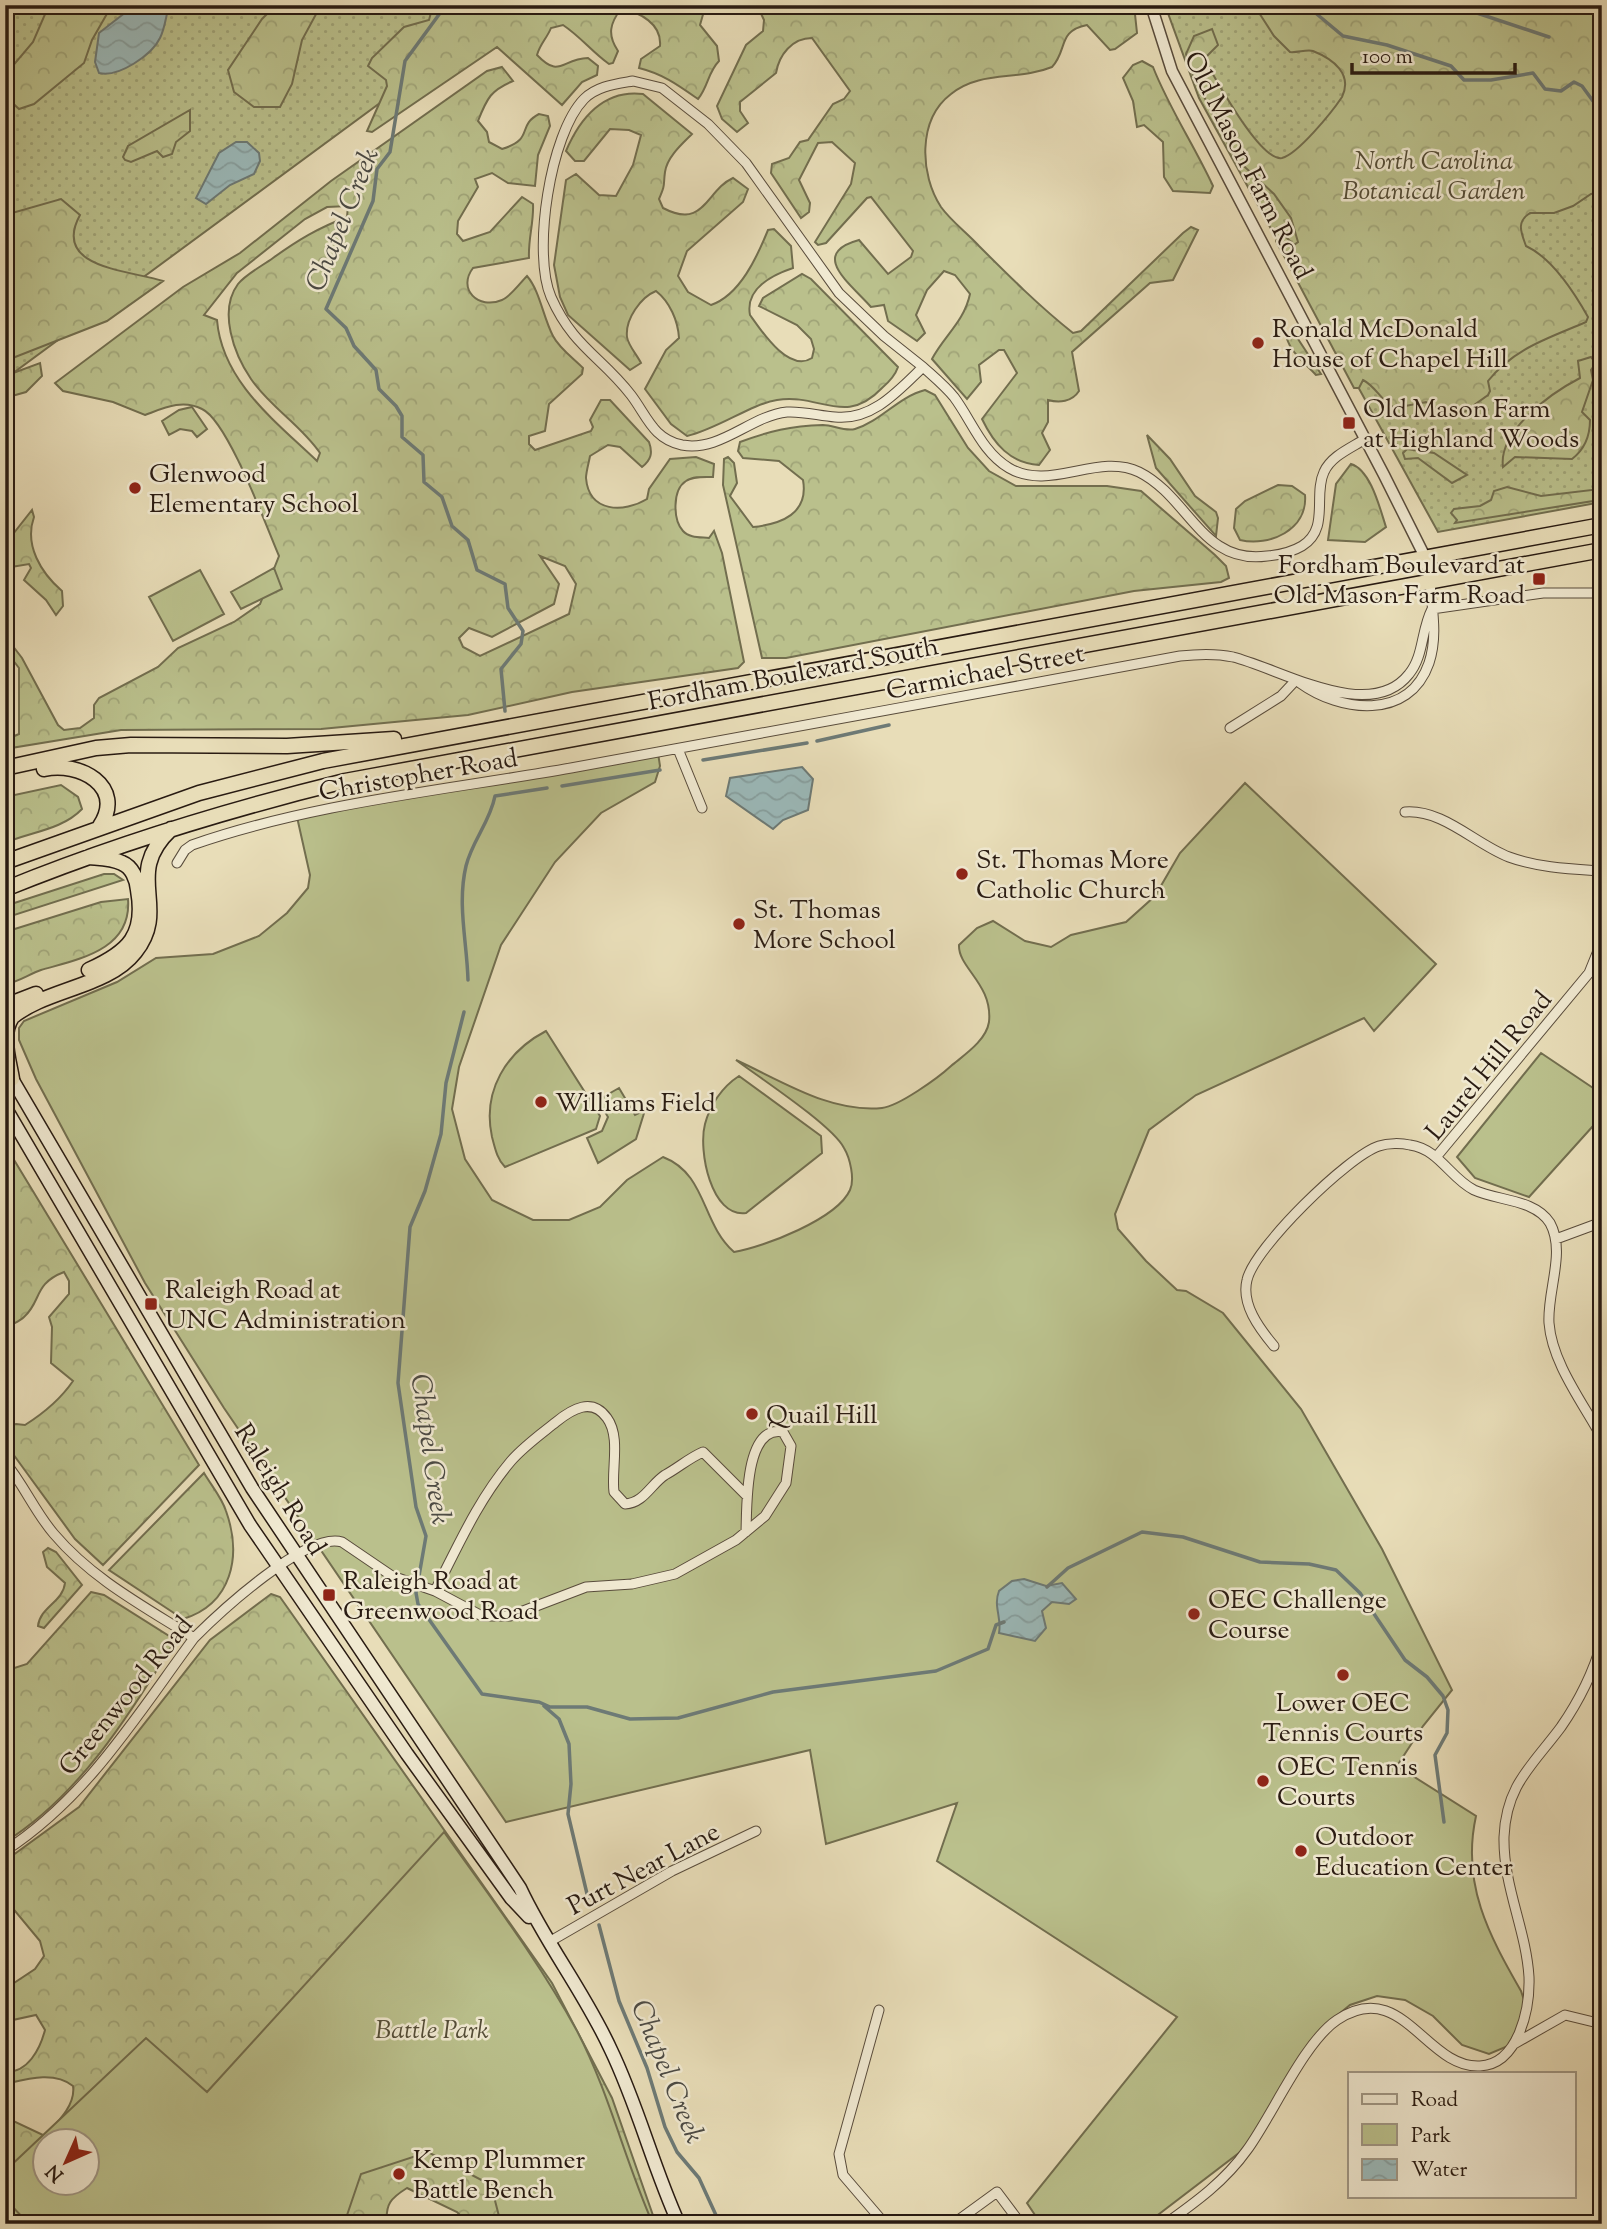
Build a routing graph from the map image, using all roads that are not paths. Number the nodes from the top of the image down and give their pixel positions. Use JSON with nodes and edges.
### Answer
{"nodes":[{"id":1,"x":1151,"y":5,"type":"edge"},
{"id":2,"x":923,"y":367,"type":"junction"},
{"id":3,"x":1365,"y":439,"type":"junction"},
{"id":4,"x":1602,"y":525,"type":"edge"},
{"id":5,"x":1602,"y":550,"type":"edge"},
{"id":6,"x":1425,"y":557,"type":"junction"},
{"id":7,"x":1430,"y":582,"type":"junction"},
{"id":8,"x":1602,"y":593,"type":"edge"},
{"id":9,"x":1432,"y":609,"type":"junction"},
{"id":10,"x":1296,"y":680,"type":"junction"},
{"id":11,"x":1230,"y":728,"type":"dead end"},
{"id":12,"x":455,"y":735,"type":"junction"},
{"id":13,"x":678,"y":749,"type":"junction"},
{"id":14,"x":5,"y":768,"type":"edge"},
{"id":15,"x":5,"y":778,"type":"edge"},
{"id":16,"x":702,"y":808,"type":"dead end"},
{"id":17,"x":1405,"y":812,"type":"dead end"},
{"id":18,"x":175,"y":825,"type":"junction"},
{"id":19,"x":100,"y":826,"type":"junction"},
{"id":20,"x":84,"y":856,"type":"junction"},
{"id":21,"x":5,"y":862,"type":"edge"},
{"id":22,"x":177,"y":863,"type":"dead end"},
{"id":23,"x":1602,"y":871,"type":"edge"},
{"id":24,"x":5,"y":889,"type":"edge"},
{"id":25,"x":1602,"y":941,"type":"edge"},
{"id":26,"x":5,"y":1006,"type":"edge"},
{"id":27,"x":9,"y":1073,"type":"edge"},
{"id":28,"x":5,"y":1107,"type":"edge"},
{"id":29,"x":1437,"y":1156,"type":"junction"},
{"id":30,"x":1602,"y":1222,"type":"edge"},
{"id":31,"x":1556,"y":1239,"type":"junction"},
{"id":32,"x":1274,"y":1346,"type":"dead end"},
{"id":33,"x":1602,"y":1438,"type":"edge"},
{"id":34,"x":5,"y":1462,"type":"edge"},
{"id":35,"x":747,"y":1496,"type":"junction"},
{"id":36,"x":746,"y":1532,"type":"junction"},
{"id":37,"x":296,"y":1556,"type":"junction"},
{"id":38,"x":278,"y":1568,"type":"junction"},
{"id":39,"x":435,"y":1591,"type":"junction"},
{"id":40,"x":194,"y":1638,"type":"junction"},
{"id":41,"x":1602,"y":1642,"type":"edge"},
{"id":42,"x":756,"y":1831,"type":"dead end"},
{"id":43,"x":5,"y":1851,"type":"edge"},
{"id":44,"x":537,"y":1924,"type":"junction"},
{"id":45,"x":549,"y":1942,"type":"junction"},
{"id":46,"x":879,"y":2010,"type":"dead end"},
{"id":47,"x":1602,"y":2024,"type":"edge"},
{"id":48,"x":1514,"y":2044,"type":"junction"},
{"id":49,"x":679,"y":2224,"type":"edge"},
{"id":50,"x":885,"y":2224,"type":"edge"},
{"id":51,"x":953,"y":2224,"type":"edge"},
{"id":52,"x":1021,"y":2224,"type":"edge"},
{"id":53,"x":1165,"y":2224,"type":"edge"}],
"edges":[{"from":1,"to":3,"type":"street","name":"Old Mason Farm Road"},
{"from":2,"to":2,"type":"street"},
{"from":2,"to":3,"type":"street"},
{"from":3,"to":6,"type":"street","name":"Old Mason Farm Road"},
{"from":4,"to":6,"type":"highway","name":"Fordham Boulevard South"},
{"from":5,"to":7,"type":"highway","name":"Fordham Boulevard South"},
{"from":6,"to":7,"type":"street","name":"Old Mason Farm Road"},
{"from":6,"to":12,"type":"highway","name":"Fordham Boulevard South"},
{"from":7,"to":9,"type":"street","name":"Old Mason Farm Road"},
{"from":7,"to":18,"type":"highway","name":"Fordham Boulevard South"},
{"from":8,"to":9,"type":"street"},
{"from":9,"to":10,"type":"street","name":"Carmichael Street"},
{"from":10,"to":11,"type":"street"},
{"from":10,"to":13,"type":"street","name":"Carmichael Street"},
{"from":12,"to":14,"type":"highway"},
{"from":12,"to":19,"type":"highway","name":"Fordham Boulevard South"},
{"from":13,"to":16,"type":"street"},
{"from":13,"to":22,"type":"street","name":"Christopher Road"},
{"from":15,"to":19,"type":"highway"},
{"from":17,"to":23,"type":"street"},
{"from":18,"to":20,"type":"highway","name":"Fordham Boulevard South"},
{"from":18,"to":27,"type":"highway"},
{"from":19,"to":21,"type":"highway","name":"Fordham Boulevard South"},
{"from":20,"to":24,"type":"highway","name":"Fordham Boulevard South"},
{"from":20,"to":26,"type":"highway"},
{"from":25,"to":29,"type":"street","name":"Laurel Hill Road"},
{"from":27,"to":37,"type":"main road","name":"Raleigh Road"},
{"from":28,"to":38,"type":"main road","name":"Raleigh Road"},
{"from":29,"to":31,"type":"street","name":"Laurel Hill Road"},
{"from":29,"to":32,"type":"street"},
{"from":30,"to":31,"type":"street"},
{"from":31,"to":33,"type":"street"},
{"from":34,"to":40,"type":"street"},
{"from":35,"to":36,"type":"street"},
{"from":35,"to":36,"type":"street"},
{"from":35,"to":39,"type":"street"},
{"from":36,"to":39,"type":"street"},
{"from":37,"to":38,"type":"street","name":"Greenwood Road"},
{"from":37,"to":39,"type":"street","name":"Greenwood Road"},
{"from":37,"to":44,"type":"main road","name":"Raleigh Road"},
{"from":38,"to":40,"type":"street","name":"Greenwood Road"},
{"from":38,"to":44,"type":"main road","name":"Raleigh Road"},
{"from":40,"to":43,"type":"street","name":"Greenwood Road"},
{"from":41,"to":48,"type":"street"},
{"from":42,"to":45,"type":"street","name":"Purt Near Lane"},
{"from":44,"to":45,"type":"main road","name":"Raleigh Road"},
{"from":45,"to":49,"type":"main road","name":"Raleigh Road"},
{"from":46,"to":50,"type":"street"},
{"from":47,"to":48,"type":"street"},
{"from":48,"to":53,"type":"street"},
{"from":51,"to":52,"type":"street"}]}
